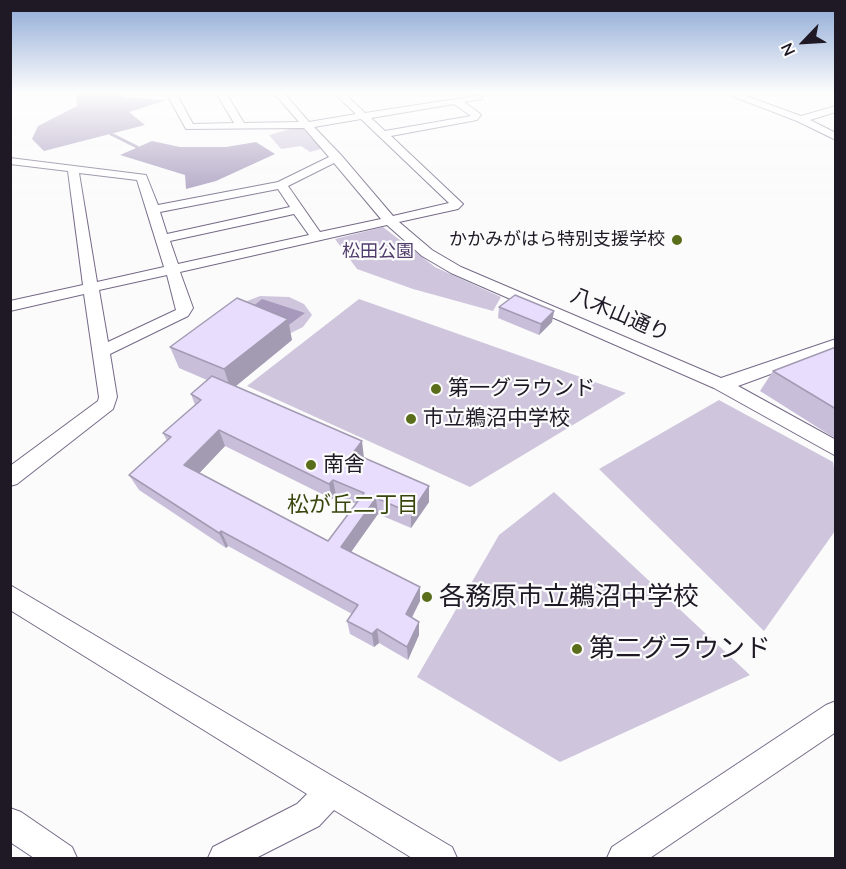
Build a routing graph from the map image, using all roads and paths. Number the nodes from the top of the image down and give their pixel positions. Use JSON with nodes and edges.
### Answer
{"nodes":[{"id":1,"x":315,"y":134,"type":"edge"},
{"id":2,"x":383,"y":134,"type":"edge"},
{"id":3,"x":337,"y":157,"type":"junction"},
{"id":4,"x":10,"y":161,"type":"edge"},
{"id":5,"x":76,"y":168,"type":"junction"},
{"id":6,"x":281,"y":185,"type":"junction"},
{"id":7,"x":298,"y":209,"type":"junction"},
{"id":8,"x":153,"y":210,"type":"junction"},
{"id":9,"x":390,"y":221,"type":"junction"},
{"id":10,"x":317,"y":237,"type":"junction"},
{"id":11,"x":162,"y":239,"type":"junction"},
{"id":12,"x":172,"y":270,"type":"junction"},
{"id":13,"x":91,"y":288,"type":"junction"},
{"id":14,"x":10,"y":306,"type":"edge"},
{"id":15,"x":836,"y":344,"type":"edge"},
{"id":16,"x":101,"y":352,"type":"junction"},
{"id":17,"x":720,"y":384,"type":"junction"},
{"id":18,"x":836,"y":449,"type":"edge"},
{"id":19,"x":10,"y":478,"type":"edge"},
{"id":20,"x":10,"y":596,"type":"edge"},
{"id":21,"x":836,"y":715,"type":"edge"},
{"id":22,"x":332,"y":791,"type":"junction"},
{"id":23,"x":10,"y":823,"type":"edge"},
{"id":24,"x":61,"y":858,"type":"edge"},
{"id":25,"x":224,"y":858,"type":"edge"},
{"id":26,"x":441,"y":858,"type":"edge"},
{"id":27,"x":623,"y":858,"type":"edge"}],
"edges":[{"from":1,"to":3,"type":"street","name":"八木山通り"},
{"from":2,"to":9,"type":"street"},
{"from":3,"to":6,"type":"street"},
{"from":3,"to":9,"type":"street","name":"八木山通り"},
{"from":4,"to":5,"type":"street"},
{"from":5,"to":8,"type":"street"},
{"from":5,"to":13,"type":"street"},
{"from":6,"to":7,"type":"street"},
{"from":6,"to":8,"type":"street"},
{"from":7,"to":10,"type":"street"},
{"from":7,"to":11,"type":"street"},
{"from":8,"to":11,"type":"street"},
{"from":9,"to":10,"type":"street"},
{"from":9,"to":17,"type":"street","name":"八木山通り"},
{"from":10,"to":12,"type":"street"},
{"from":11,"to":12,"type":"street"},
{"from":12,"to":13,"type":"street"},
{"from":12,"to":16,"type":"street"},
{"from":13,"to":14,"type":"street"},
{"from":13,"to":16,"type":"street"},
{"from":15,"to":17,"type":"street"},
{"from":16,"to":19,"type":"street"},
{"from":17,"to":18,"type":"street","name":"八木山通り"},
{"from":20,"to":22,"type":"street"},
{"from":21,"to":27,"type":"street"},
{"from":22,"to":25,"type":"street"},
{"from":22,"to":26,"type":"street"},
{"from":23,"to":24,"type":"street"}]}
